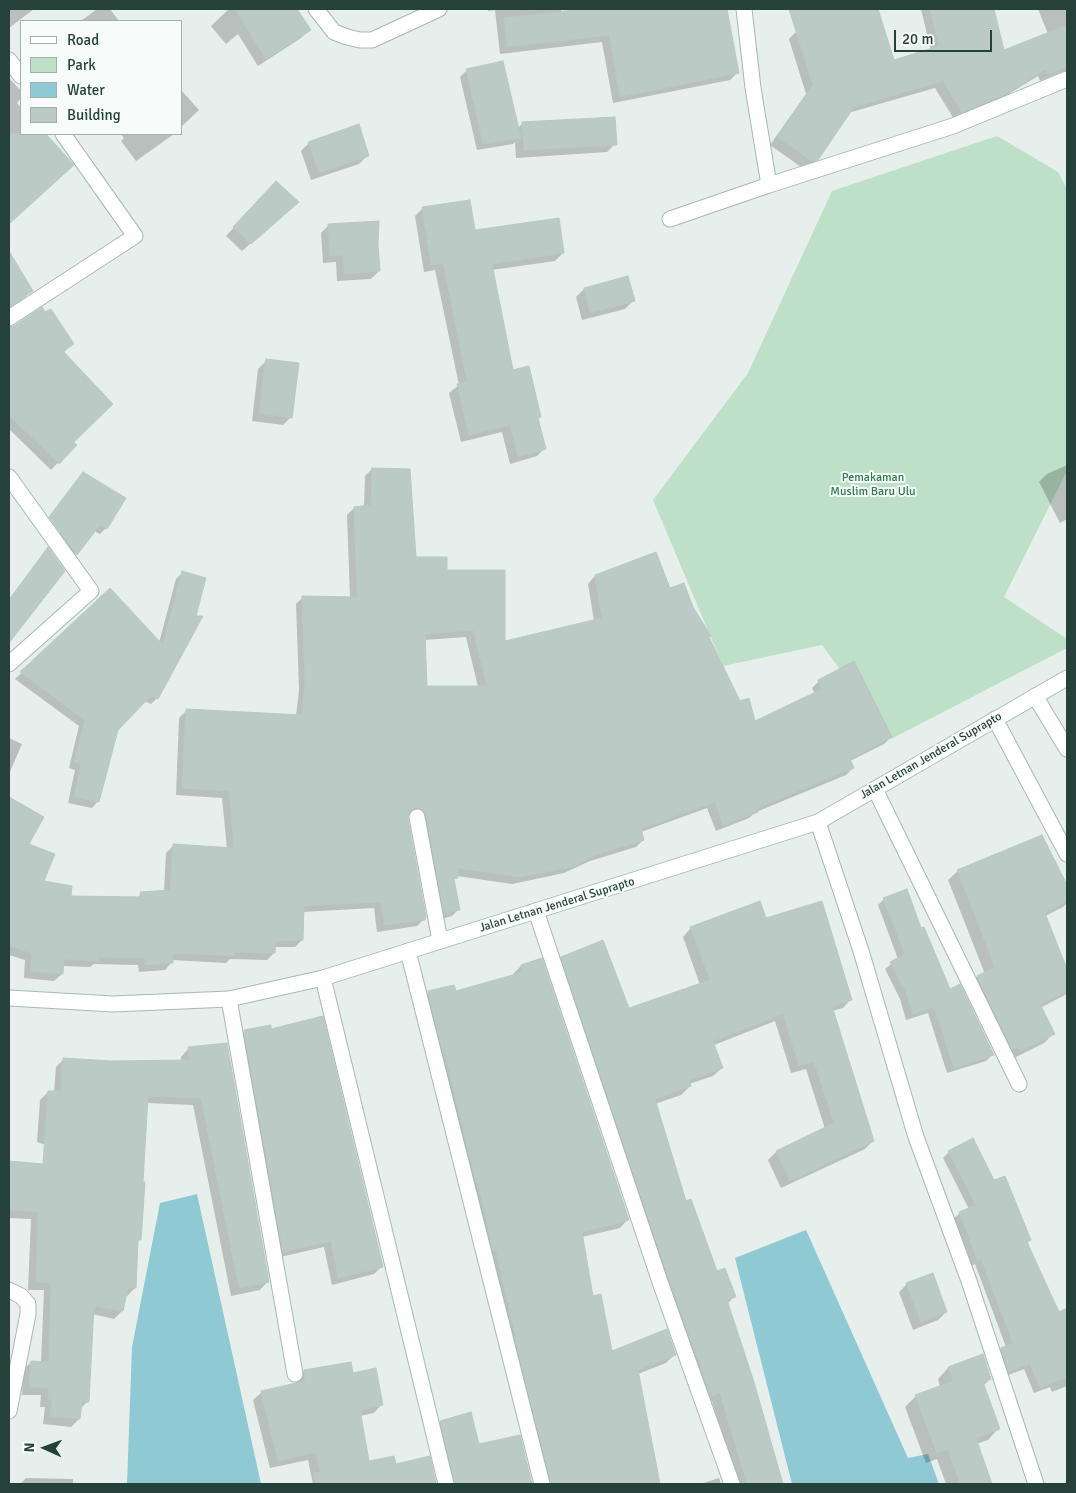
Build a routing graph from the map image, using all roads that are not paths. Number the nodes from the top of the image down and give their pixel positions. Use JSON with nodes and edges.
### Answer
{"nodes":[{"id":1,"x":316,"y":9,"type":"edge"},
{"id":2,"x":439,"y":9,"type":"edge"},
{"id":3,"x":744,"y":9,"type":"edge"},
{"id":4,"x":9,"y":60,"type":"edge"},
{"id":5,"x":20,"y":75,"type":"edge"},
{"id":6,"x":1067,"y":79,"type":"edge"},
{"id":7,"x":64,"y":135,"type":"edge"},
{"id":8,"x":770,"y":185,"type":"junction"},
{"id":9,"x":670,"y":219,"type":"dead end"},
{"id":10,"x":9,"y":318,"type":"edge"},
{"id":11,"x":9,"y":477,"type":"edge"},
{"id":12,"x":9,"y":664,"type":"edge"},
{"id":13,"x":1067,"y":678,"type":"edge"},
{"id":14,"x":1035,"y":696,"type":"junction"},
{"id":15,"x":995,"y":719,"type":"junction"},
{"id":16,"x":1067,"y":749,"type":"edge"},
{"id":17,"x":875,"y":789,"type":"junction"},
{"id":18,"x":417,"y":817,"type":"dead end"},
{"id":19,"x":818,"y":822,"type":"junction"},
{"id":20,"x":1067,"y":854,"type":"edge"},
{"id":21,"x":536,"y":911,"type":"junction"},
{"id":22,"x":440,"y":941,"type":"junction"},
{"id":23,"x":408,"y":951,"type":"junction"},
{"id":24,"x":324,"y":978,"type":"junction"},
{"id":25,"x":9,"y":998,"type":"edge"},
{"id":26,"x":229,"y":999,"type":"junction"},
{"id":27,"x":1019,"y":1084,"type":"dead end"},
{"id":28,"x":9,"y":1290,"type":"edge"},
{"id":29,"x":295,"y":1374,"type":"dead end"},
{"id":30,"x":9,"y":1410,"type":"edge"},
{"id":31,"x":446,"y":1484,"type":"edge"},
{"id":32,"x":542,"y":1484,"type":"edge"},
{"id":33,"x":732,"y":1484,"type":"edge"},
{"id":34,"x":1036,"y":1484,"type":"edge"}],
"edges":[{"from":1,"to":2,"type":"street"},
{"from":3,"to":8,"type":"street"},
{"from":4,"to":5,"type":"street"},
{"from":6,"to":8,"type":"street"},
{"from":7,"to":10,"type":"street"},
{"from":8,"to":9,"type":"street"},
{"from":11,"to":12,"type":"street"},
{"from":13,"to":14,"type":"street","name":"Jalan Letnan Jenderal Suprapto"},
{"from":14,"to":15,"type":"street","name":"Jalan Letnan Jenderal Suprapto"},
{"from":14,"to":16,"type":"street"},
{"from":15,"to":17,"type":"street","name":"Jalan Letnan Jenderal Suprapto"},
{"from":15,"to":20,"type":"street"},
{"from":17,"to":19,"type":"street","name":"Jalan Letnan Jenderal Suprapto"},
{"from":17,"to":27,"type":"street"},
{"from":18,"to":22,"type":"street"},
{"from":19,"to":21,"type":"street","name":"Jalan Letnan Jenderal Suprapto"},
{"from":19,"to":34,"type":"street"},
{"from":21,"to":22,"type":"street","name":"Jalan Letnan Jenderal Suprapto"},
{"from":21,"to":33,"type":"street"},
{"from":22,"to":23,"type":"street","name":"Jalan Letnan Jenderal Suprapto"},
{"from":23,"to":24,"type":"street","name":"Jalan Letnan Jenderal Suprapto"},
{"from":23,"to":32,"type":"street"},
{"from":24,"to":26,"type":"street","name":"Jalan Letnan Jenderal Suprapto"},
{"from":24,"to":31,"type":"street"},
{"from":25,"to":26,"type":"street","name":"Jalan Letnan Jenderal Suprapto"},
{"from":26,"to":29,"type":"street"},
{"from":28,"to":30,"type":"street"}]}
